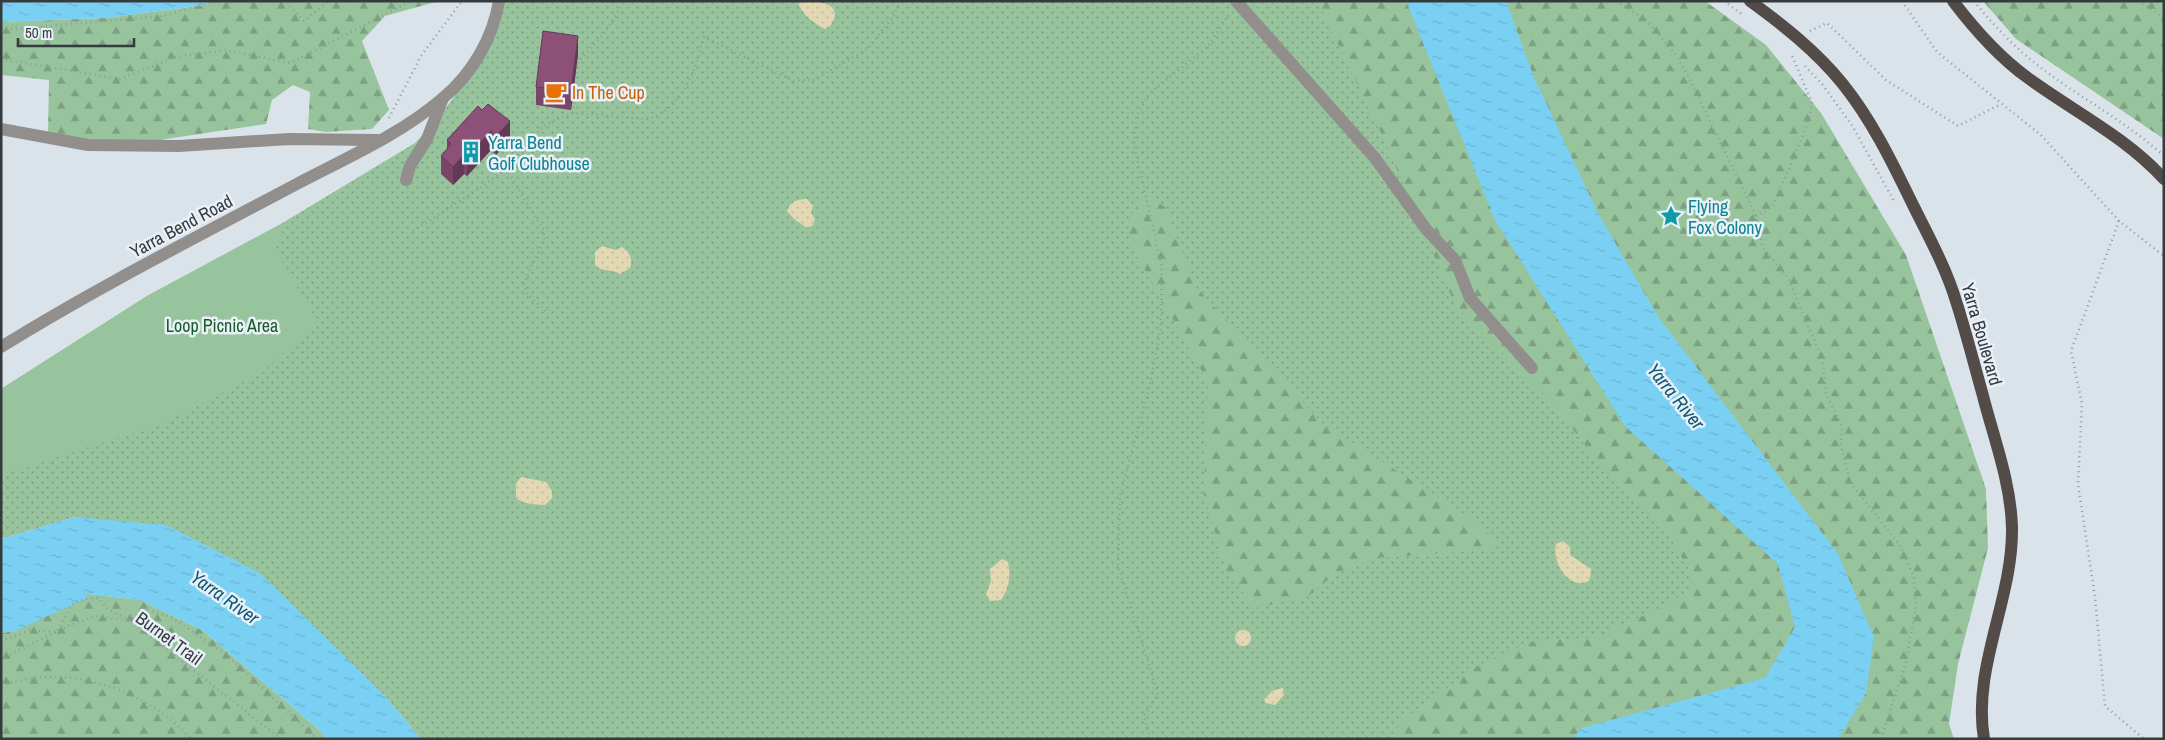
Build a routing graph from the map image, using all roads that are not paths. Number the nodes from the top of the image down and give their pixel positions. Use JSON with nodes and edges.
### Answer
{"nodes":[{"id":1,"x":499,"y":1,"type":"edge"},
{"id":2,"x":1750,"y":1,"type":"edge"},
{"id":3,"x":1953,"y":1,"type":"edge"},
{"id":4,"x":1236,"y":2,"type":"edge"},
{"id":5,"x":443,"y":98,"type":"junction"},
{"id":6,"x":1,"y":129,"type":"edge"},
{"id":7,"x":379,"y":140,"type":"junction"},
{"id":8,"x":2164,"y":179,"type":"edge"},
{"id":9,"x":406,"y":180,"type":"dead end"},
{"id":10,"x":1,"y":346,"type":"edge"},
{"id":11,"x":1532,"y":368,"type":"dead end"},
{"id":12,"x":1984,"y":739,"type":"edge"}],
"edges":[{"from":1,"to":5,"type":"street","name":"Yarra Bend Road"},
{"from":2,"to":12,"type":"main road","name":"Yarra Boulevard"},
{"from":3,"to":8,"type":"main road"},
{"from":4,"to":11,"type":"street"},
{"from":5,"to":7,"type":"street","name":"Yarra Bend Road"},
{"from":5,"to":9,"type":"street"},
{"from":6,"to":7,"type":"street"},
{"from":7,"to":10,"type":"street","name":"Yarra Bend Road"}]}
